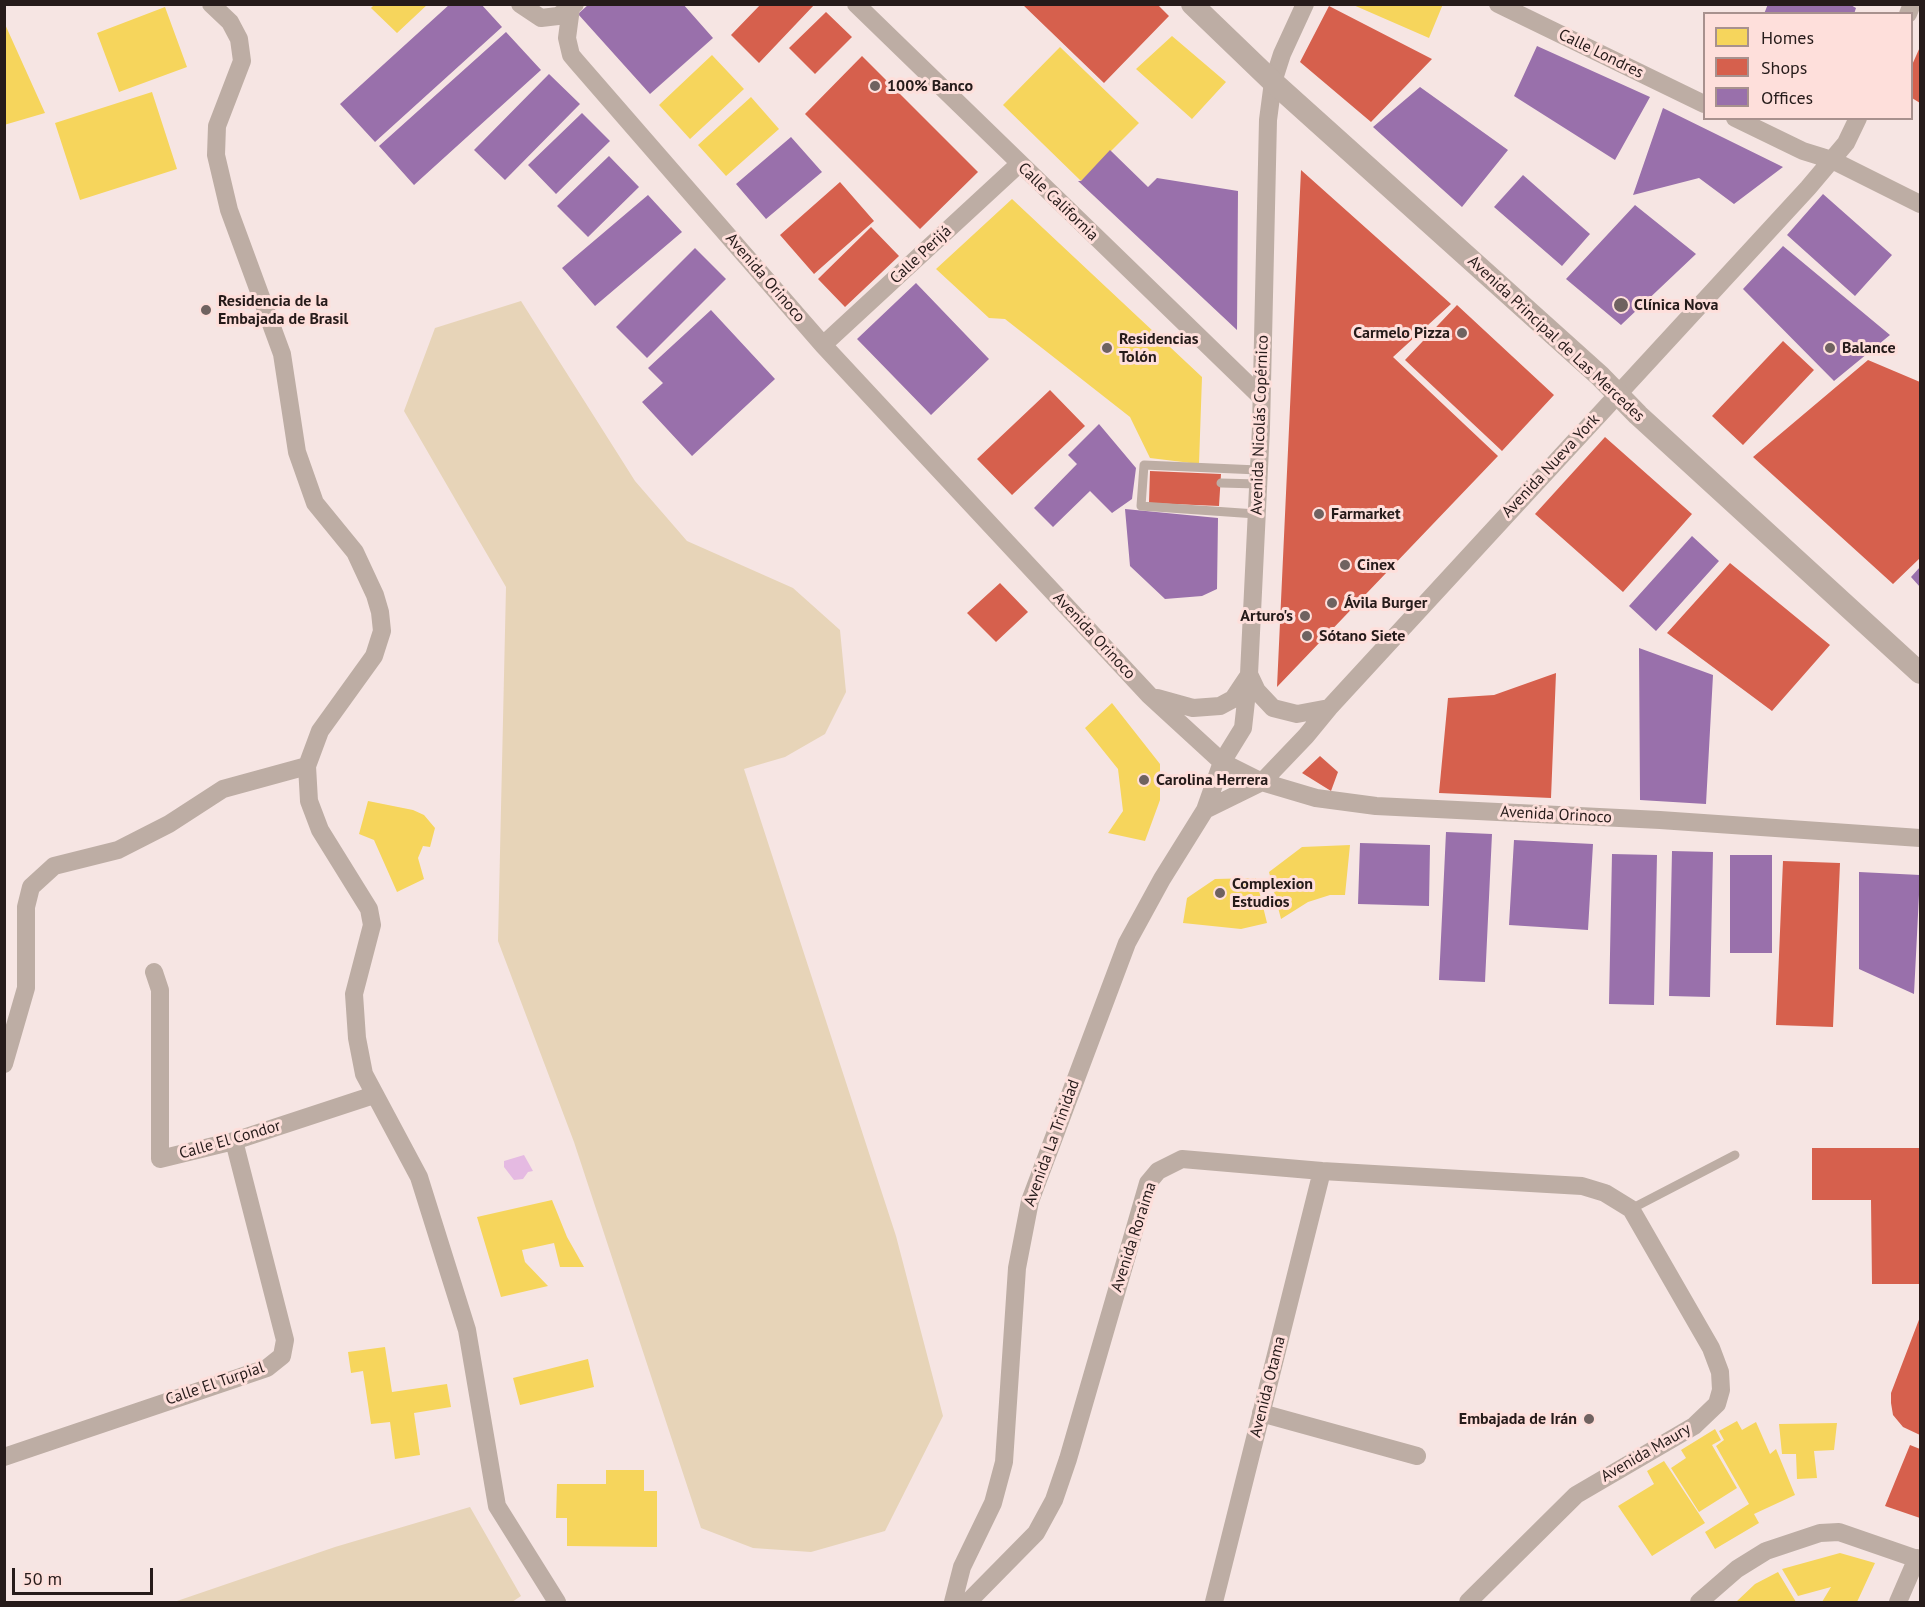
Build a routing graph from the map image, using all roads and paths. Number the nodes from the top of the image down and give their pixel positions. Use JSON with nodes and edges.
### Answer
{"nodes":[{"id":1,"x":211,"y":4,"type":"edge"},
{"id":2,"x":520,"y":4,"type":"edge"},
{"id":3,"x":856,"y":4,"type":"edge"},
{"id":4,"x":1192,"y":4,"type":"edge"},
{"id":5,"x":1305,"y":4,"type":"edge"},
{"id":6,"x":1498,"y":4,"type":"edge"},
{"id":7,"x":573,"y":6,"type":"edge"},
{"id":8,"x":1273,"y":82,"type":"junction"},
{"id":9,"x":1703,"y":104,"type":"edge"},
{"id":10,"x":1739,"y":120,"type":"edge"},
{"id":11,"x":1857,"y":120,"type":"edge"},
{"id":12,"x":1832,"y":160,"type":"junction"},
{"id":13,"x":1018,"y":165,"type":"junction"},
{"id":14,"x":1920,"y":204,"type":"edge"},
{"id":15,"x":823,"y":345,"type":"junction"},
{"id":16,"x":1617,"y":393,"type":"junction"},
{"id":17,"x":1261,"y":397,"type":"junction"},
{"id":18,"x":1258,"y":477,"type":"junction"},
{"id":19,"x":1221,"y":483,"type":"dead end"},
{"id":20,"x":1256,"y":514,"type":"junction"},
{"id":21,"x":1920,"y":673,"type":"edge"},
{"id":22,"x":1249,"y":674,"type":"junction"},
{"id":23,"x":1149,"y":695,"type":"junction"},
{"id":24,"x":1329,"y":708,"type":"junction"},
{"id":25,"x":1222,"y":762,"type":"junction"},
{"id":26,"x":307,"y":766,"type":"junction"},
{"id":27,"x":1262,"y":782,"type":"junction"},
{"id":28,"x":1205,"y":810,"type":"junction"},
{"id":29,"x":1920,"y":838,"type":"edge"},
{"id":30,"x":154,"y":972,"type":"dead end"},
{"id":31,"x":4,"y":1064,"type":"edge"},
{"id":32,"x":374,"y":1095,"type":"junction"},
{"id":33,"x":234,"y":1141,"type":"junction"},
{"id":34,"x":1735,"y":1155,"type":"dead end"},
{"id":35,"x":1322,"y":1171,"type":"junction"},
{"id":36,"x":1631,"y":1209,"type":"junction"},
{"id":37,"x":1261,"y":1413,"type":"junction"},
{"id":38,"x":1417,"y":1456,"type":"dead end"},
{"id":39,"x":4,"y":1457,"type":"edge"},
{"id":40,"x":1919,"y":1559,"type":"edge"},
{"id":41,"x":557,"y":1602,"type":"edge"},
{"id":42,"x":953,"y":1602,"type":"edge"},
{"id":43,"x":968,"y":1602,"type":"edge"},
{"id":44,"x":1214,"y":1602,"type":"edge"},
{"id":45,"x":1468,"y":1602,"type":"edge"},
{"id":46,"x":1699,"y":1602,"type":"edge"},
{"id":47,"x":1898,"y":1602,"type":"edge"}],
"edges":[{"from":1,"to":26,"type":"street"},
{"from":2,"to":7,"type":"street","name":"Avenida Orinoco"},
{"from":3,"to":13,"type":"street","name":"Calle California"},
{"from":4,"to":8,"type":"street","name":"Avenida Principal de Las Mercedes"},
{"from":5,"to":8,"type":"street"},
{"from":6,"to":9,"type":"street","name":"Calle Londres"},
{"from":7,"to":15,"type":"street","name":"Avenida Orinoco"},
{"from":8,"to":16,"type":"street","name":"Avenida Principal de Las Mercedes"},
{"from":8,"to":17,"type":"street","name":"Avenida Nicolás Copérnico"},
{"from":10,"to":12,"type":"street"},
{"from":11,"to":12,"type":"street","name":"Avenida Nueva York"},
{"from":12,"to":14,"type":"street"},
{"from":12,"to":16,"type":"street","name":"Avenida Nueva York"},
{"from":13,"to":15,"type":"street","name":"Calle Perijá"},
{"from":13,"to":17,"type":"street","name":"Calle California"},
{"from":15,"to":23,"type":"street","name":"Avenida Orinoco"},
{"from":16,"to":21,"type":"street","name":"Avenida Principal de Las Mercedes"},
{"from":16,"to":24,"type":"street","name":"Avenida Nueva York"},
{"from":17,"to":18,"type":"street","name":"Avenida Nicolás Copérnico"},
{"from":18,"to":19,"type":"lane"},
{"from":18,"to":20,"type":"street","name":"Avenida Nicolás Copérnico"},
{"from":18,"to":20,"type":"lane"},
{"from":20,"to":22,"type":"street","name":"Avenida Nicolás Copérnico"},
{"from":22,"to":23,"type":"street"},
{"from":22,"to":24,"type":"street"},
{"from":22,"to":25,"type":"street","name":"Avenida Nicolás Copérnico"},
{"from":23,"to":25,"type":"street","name":"Avenida Orinoco"},
{"from":24,"to":27,"type":"street","name":"Avenida Nueva York"},
{"from":25,"to":27,"type":"street","name":"Avenida Orinoco"},
{"from":25,"to":28,"type":"street","name":"Avenida La Trinidad"},
{"from":26,"to":31,"type":"street"},
{"from":26,"to":32,"type":"street"},
{"from":27,"to":28,"type":"street"},
{"from":27,"to":29,"type":"street","name":"Avenida Orinoco"},
{"from":28,"to":42,"type":"street","name":"Avenida La Trinidad"},
{"from":30,"to":33,"type":"street","name":"Calle El Condor"},
{"from":32,"to":33,"type":"street","name":"Calle El Condor"},
{"from":32,"to":41,"type":"street"},
{"from":33,"to":39,"type":"street","name":"Calle El Turpial"},
{"from":34,"to":36,"type":"lane"},
{"from":35,"to":36,"type":"street","name":"Avenida Roraima"},
{"from":35,"to":37,"type":"street","name":"Avenida Otama"},
{"from":35,"to":43,"type":"street","name":"Avenida Roraima"},
{"from":36,"to":45,"type":"street","name":"Avenida Maury"},
{"from":37,"to":38,"type":"street"},
{"from":37,"to":44,"type":"street","name":"Avenida Otama"},
{"from":40,"to":46,"type":"street"},
{"from":40,"to":47,"type":"street"}]}
